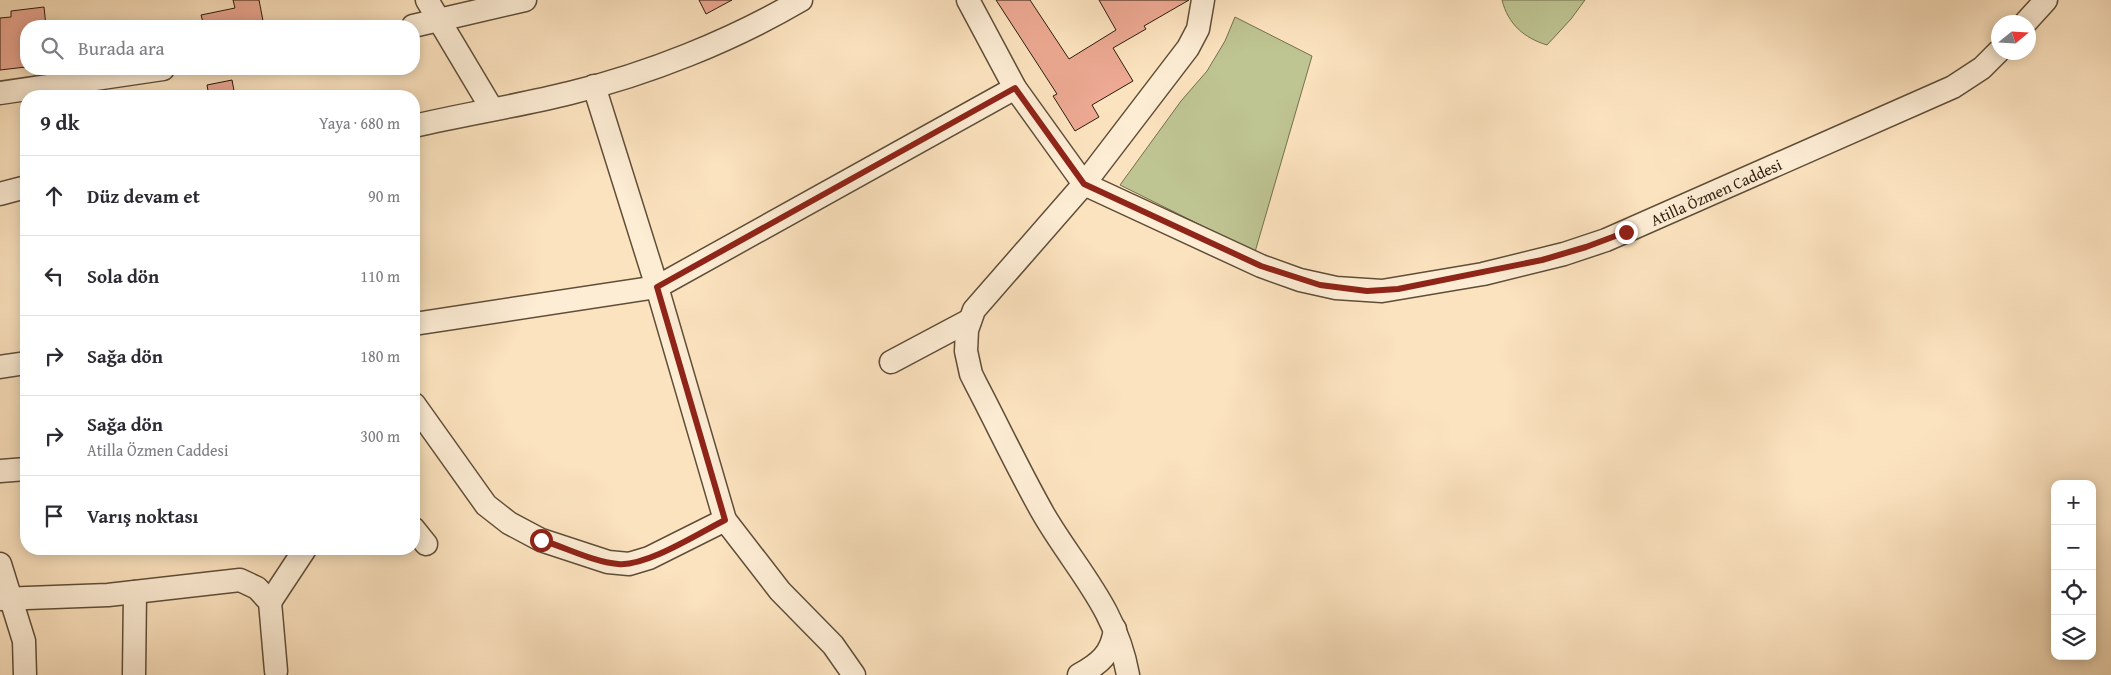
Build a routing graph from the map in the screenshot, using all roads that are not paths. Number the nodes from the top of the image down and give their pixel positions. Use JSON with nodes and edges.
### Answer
{"nodes":[{"id":1,"x":427,"y":0,"type":"edge"},
{"id":2,"x":525,"y":0,"type":"edge"},
{"id":3,"x":801,"y":0,"type":"edge"},
{"id":4,"x":968,"y":0,"type":"edge"},
{"id":5,"x":1203,"y":0,"type":"edge"},
{"id":6,"x":2046,"y":0,"type":"edge"},
{"id":7,"x":2032,"y":15,"type":"edge"},
{"id":8,"x":440,"y":21,"type":"junction"},
{"id":9,"x":420,"y":25,"type":"edge"},
{"id":10,"x":1991,"y":59,"type":"edge"},
{"id":11,"x":124,"y":75,"type":"edge"},
{"id":12,"x":594,"y":86,"type":"junction"},
{"id":13,"x":1015,"y":88,"type":"junction"},
{"id":14,"x":26,"y":90,"type":"edge"},
{"id":15,"x":20,"y":91,"type":"edge"},
{"id":16,"x":0,"y":94,"type":"edge"},
{"id":17,"x":492,"y":109,"type":"junction"},
{"id":18,"x":420,"y":125,"type":"edge"},
{"id":19,"x":1084,"y":184,"type":"junction"},
{"id":20,"x":20,"y":189,"type":"edge"},
{"id":21,"x":0,"y":194,"type":"edge"},
{"id":22,"x":657,"y":287,"type":"junction"},
{"id":23,"x":970,"y":320,"type":"junction"},
{"id":24,"x":420,"y":323,"type":"edge"},
{"id":25,"x":891,"y":362,"type":"dead end"},
{"id":26,"x":20,"y":364,"type":"edge"},
{"id":27,"x":0,"y":367,"type":"edge"},
{"id":28,"x":420,"y":429,"type":"edge"},
{"id":29,"x":20,"y":469,"type":"edge"},
{"id":30,"x":0,"y":471,"type":"edge"},
{"id":31,"x":725,"y":520,"type":"junction"},
{"id":32,"x":302,"y":555,"type":"edge"},
{"id":33,"x":0,"y":564,"type":"edge"},
{"id":34,"x":135,"y":592,"type":"junction"},
{"id":35,"x":5,"y":599,"type":"edge"},
{"id":36,"x":270,"y":602,"type":"junction"},
{"id":37,"x":1115,"y":629,"type":"junction"},
{"id":38,"x":276,"y":671,"type":"dead end"},
{"id":39,"x":25,"y":675,"type":"edge"},
{"id":40,"x":134,"y":675,"type":"edge"},
{"id":41,"x":854,"y":675,"type":"edge"},
{"id":42,"x":1079,"y":675,"type":"edge"},
{"id":43,"x":1128,"y":675,"type":"edge"}],
"edges":[{"from":1,"to":8,"type":"street"},
{"from":2,"to":8,"type":"street"},
{"from":3,"to":12,"type":"street"},
{"from":4,"to":13,"type":"street","name":"Atilla Özmen Caddesi"},
{"from":5,"to":19,"type":"street"},
{"from":6,"to":7,"type":"street"},
{"from":8,"to":9,"type":"street"},
{"from":8,"to":17,"type":"street"},
{"from":10,"to":19,"type":"street","name":"Atilla Özmen Caddesi"},
{"from":11,"to":14,"type":"street"},
{"from":12,"to":17,"type":"street"},
{"from":12,"to":22,"type":"street"},
{"from":13,"to":19,"type":"street","name":"Atilla Özmen Caddesi"},
{"from":13,"to":22,"type":"street"},
{"from":15,"to":16,"type":"street"},
{"from":17,"to":18,"type":"street"},
{"from":19,"to":23,"type":"street"},
{"from":20,"to":21,"type":"street"},
{"from":22,"to":24,"type":"street"},
{"from":22,"to":31,"type":"street"},
{"from":23,"to":25,"type":"street"},
{"from":23,"to":37,"type":"street"},
{"from":26,"to":27,"type":"street"},
{"from":28,"to":31,"type":"street"},
{"from":29,"to":30,"type":"street"},
{"from":31,"to":41,"type":"street"},
{"from":32,"to":36,"type":"street"},
{"from":33,"to":35,"type":"street"},
{"from":34,"to":35,"type":"street"},
{"from":34,"to":36,"type":"street"},
{"from":34,"to":40,"type":"street"},
{"from":35,"to":39,"type":"street"},
{"from":36,"to":38,"type":"street"},
{"from":37,"to":42,"type":"street"},
{"from":37,"to":43,"type":"street"}]}
